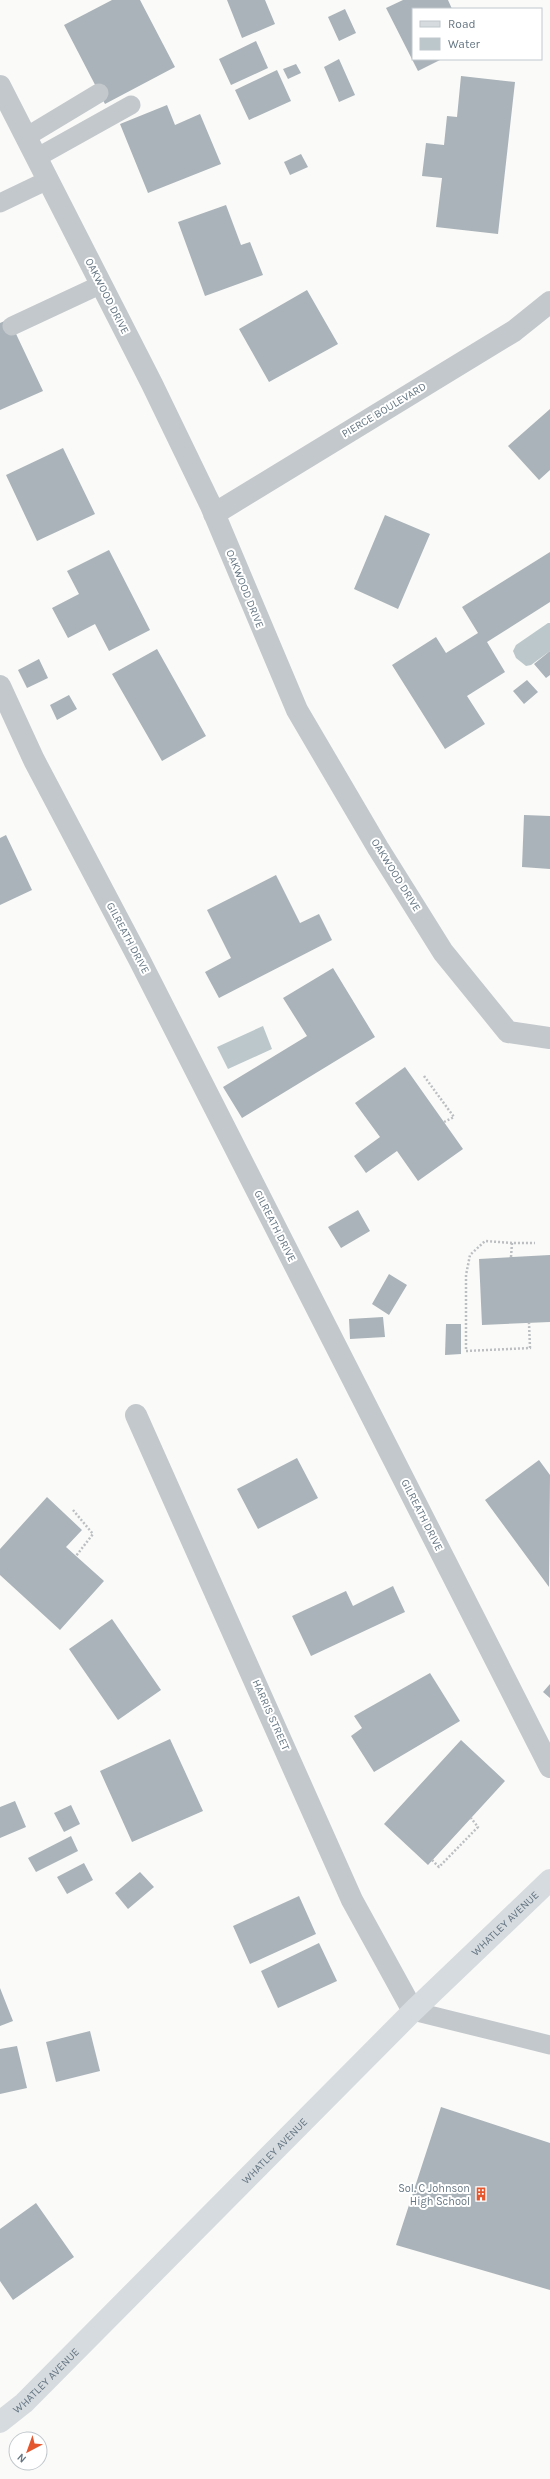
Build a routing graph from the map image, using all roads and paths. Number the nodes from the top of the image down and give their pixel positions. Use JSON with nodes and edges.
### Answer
{"nodes":[{"id":1,"x":0,"y":86,"type":"edge"},
{"id":2,"x":99,"y":93,"type":"dead end"},
{"id":3,"x":130,"y":105,"type":"dead end"},
{"id":4,"x":26,"y":137,"type":"junction"},
{"id":5,"x":36,"y":158,"type":"junction"},
{"id":6,"x":48,"y":180,"type":"junction"},
{"id":7,"x":0,"y":203,"type":"edge"},
{"id":8,"x":102,"y":284,"type":"junction"},
{"id":9,"x":550,"y":302,"type":"edge"},
{"id":10,"x":12,"y":326,"type":"dead end"},
{"id":11,"x":214,"y":514,"type":"junction"},
{"id":12,"x":0,"y":686,"type":"edge"},
{"id":13,"x":550,"y":1038,"type":"edge"},
{"id":14,"x":424,"y":1076,"type":"dead end"},
{"id":15,"x":444,"y":1122,"type":"dead end"},
{"id":16,"x":512,"y":1243,"type":"junction"},
{"id":17,"x":535,"y":1243,"type":"dead end"},
{"id":18,"x":511,"y":1257,"type":"dead end"},
{"id":19,"x":529,"y":1323,"type":"dead end"},
{"id":20,"x":136,"y":1414,"type":"dead end"},
{"id":21,"x":73,"y":1510,"type":"dead end"},
{"id":22,"x":76,"y":1556,"type":"dead end"},
{"id":23,"x":550,"y":1767,"type":"edge"},
{"id":24,"x":471,"y":1818,"type":"dead end"},
{"id":25,"x":432,"y":1860,"type":"dead end"},
{"id":26,"x":550,"y":1880,"type":"edge"},
{"id":27,"x":413,"y":2011,"type":"junction"},
{"id":28,"x":550,"y":2045,"type":"edge"},
{"id":29,"x":0,"y":2422,"type":"edge"}],
"edges":[{"from":1,"to":4,"type":"street","name":"OAKWOOD DRIVE"},
{"from":2,"to":4,"type":"lane"},
{"from":3,"to":5,"type":"lane"},
{"from":4,"to":5,"type":"street","name":"OAKWOOD DRIVE"},
{"from":5,"to":6,"type":"street","name":"OAKWOOD DRIVE"},
{"from":6,"to":7,"type":"lane"},
{"from":6,"to":8,"type":"street","name":"OAKWOOD DRIVE"},
{"from":8,"to":10,"type":"lane"},
{"from":8,"to":11,"type":"street","name":"OAKWOOD DRIVE"},
{"from":9,"to":11,"type":"street","name":"PIERCE BOULEVARD"},
{"from":11,"to":13,"type":"street","name":"OAKWOOD DRIVE"},
{"from":12,"to":23,"type":"street","name":"GILREATH DRIVE"},
{"from":14,"to":15,"type":"path"},
{"from":16,"to":17,"type":"path"},
{"from":16,"to":18,"type":"path"},
{"from":16,"to":19,"type":"path"},
{"from":20,"to":27,"type":"street","name":"HARRIS STREET"},
{"from":21,"to":22,"type":"path"},
{"from":24,"to":25,"type":"path"},
{"from":26,"to":27,"type":"street","name":"WHATLEY AVENUE"},
{"from":27,"to":28,"type":"lane"},
{"from":27,"to":29,"type":"street","name":"WHATLEY AVENUE"}]}
